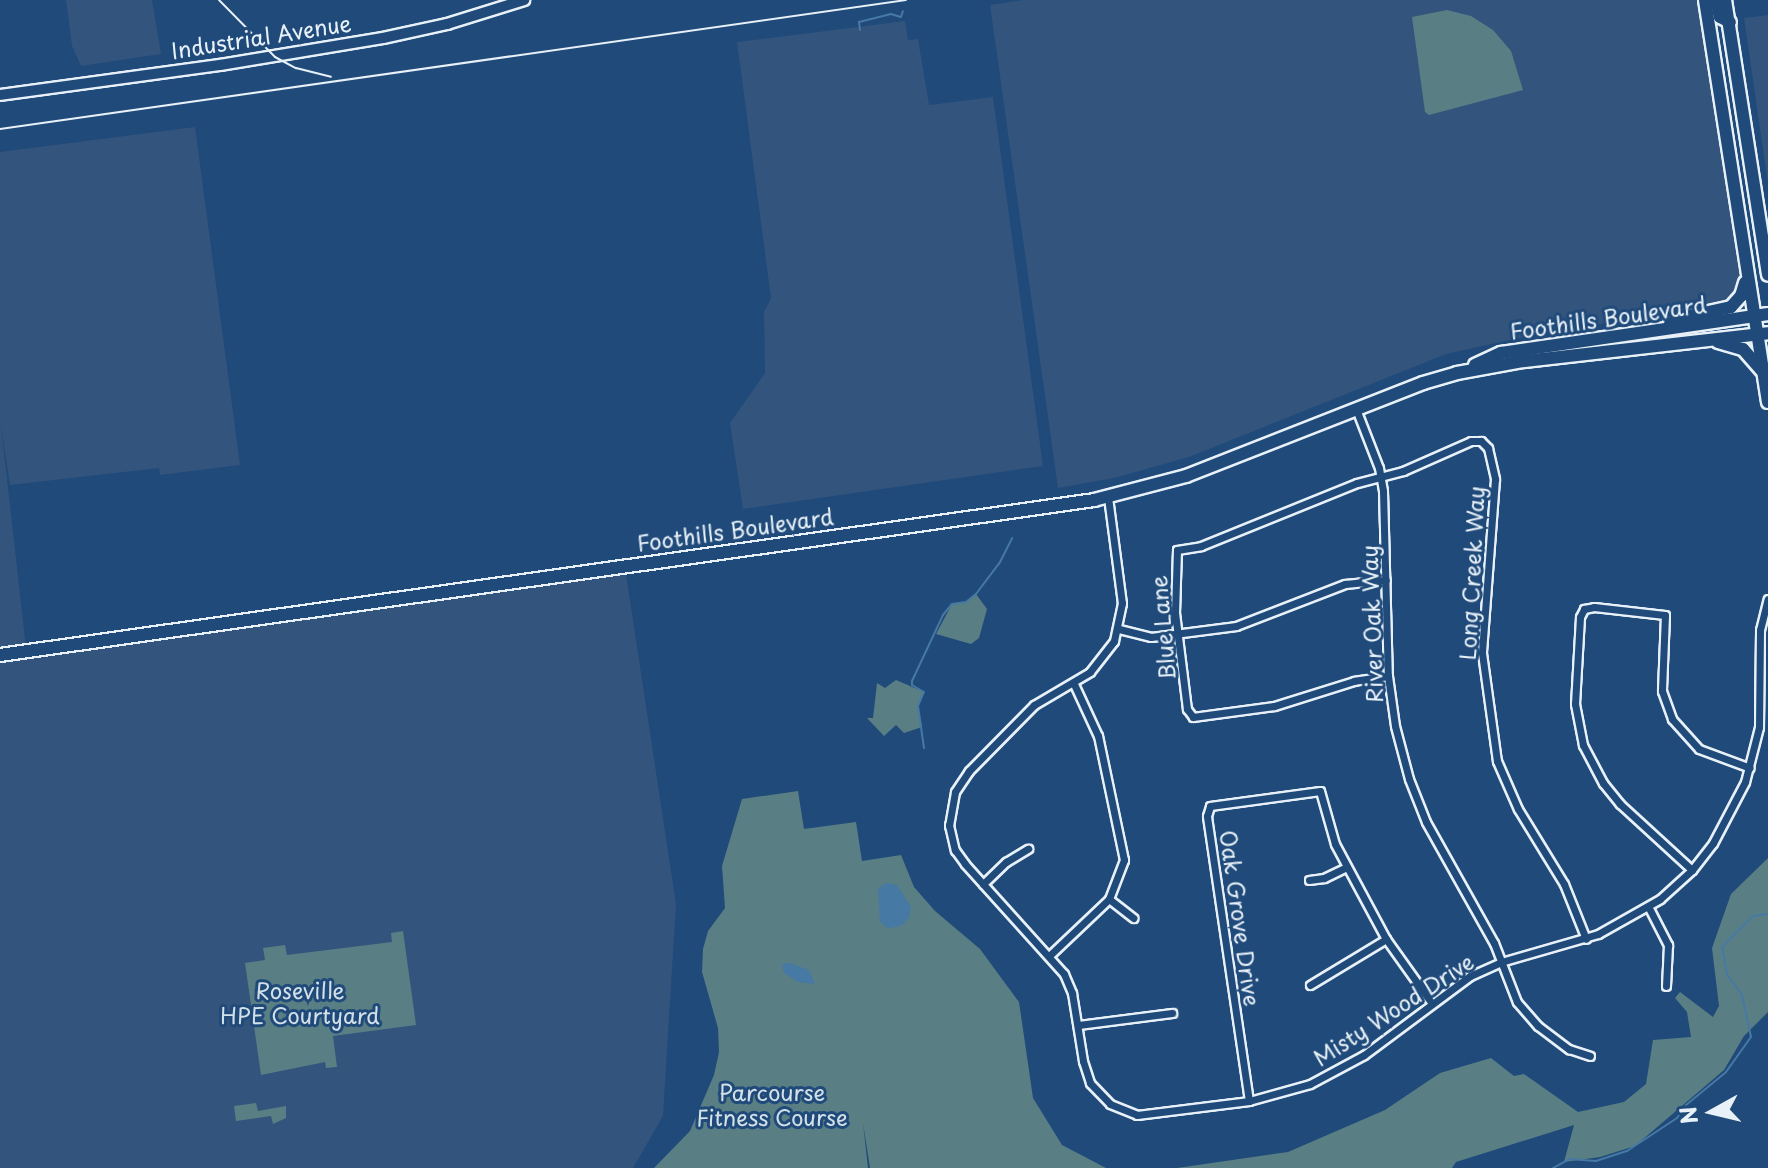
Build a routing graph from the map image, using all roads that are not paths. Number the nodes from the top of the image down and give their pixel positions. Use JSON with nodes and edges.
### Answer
{"nodes":[{"id":1,"x":524,"y":0,"type":"edge"},
{"id":2,"x":1705,"y":0,"type":"edge"},
{"id":3,"x":1716,"y":0,"type":"edge"},
{"id":4,"x":1725,"y":0,"type":"edge"},
{"id":5,"x":1730,"y":22,"type":"junction"},
{"id":6,"x":0,"y":95,"type":"edge"},
{"id":7,"x":1746,"y":275,"type":"junction"},
{"id":8,"x":1768,"y":275,"type":"edge"},
{"id":9,"x":1768,"y":314,"type":"edge"},
{"id":10,"x":1752,"y":316,"type":"junction"},
{"id":11,"x":1663,"y":328,"type":"junction"},
{"id":12,"x":1762,"y":334,"type":"edge"},
{"id":13,"x":1707,"y":340,"type":"junction"},
{"id":14,"x":1588,"y":341,"type":"junction"},
{"id":15,"x":1562,"y":343,"type":"junction"},
{"id":16,"x":1564,"y":359,"type":"junction"},
{"id":17,"x":1524,"y":361,"type":"junction"},
{"id":18,"x":1762,"y":371,"type":"junction"},
{"id":19,"x":1457,"y":373,"type":"junction"},
{"id":20,"x":1768,"y":402,"type":"edge"},
{"id":21,"x":1356,"y":409,"type":"junction"},
{"id":22,"x":1381,"y":476,"type":"junction"},
{"id":23,"x":1108,"y":497,"type":"junction"},
{"id":24,"x":1386,"y":580,"type":"junction"},
{"id":25,"x":1768,"y":599,"type":"edge"},
{"id":26,"x":1119,"y":629,"type":"junction"},
{"id":27,"x":1178,"y":634,"type":"junction"},
{"id":28,"x":0,"y":655,"type":"edge"},
{"id":29,"x":1388,"y":676,"type":"junction"},
{"id":30,"x":1074,"y":684,"type":"junction"},
{"id":31,"x":1750,"y":768,"type":"junction"},
{"id":32,"x":1028,"y":849,"type":"dead end"},
{"id":33,"x":1347,"y":867,"type":"junction"},
{"id":34,"x":1692,"y":870,"type":"junction"},
{"id":35,"x":1309,"y":880,"type":"dead end"},
{"id":36,"x":983,"y":884,"type":"junction"},
{"id":37,"x":1109,"y":899,"type":"junction"},
{"id":38,"x":1649,"y":908,"type":"junction"},
{"id":39,"x":1133,"y":918,"type":"dead end"},
{"id":40,"x":1386,"y":939,"type":"junction"},
{"id":41,"x":1586,"y":939,"type":"junction"},
{"id":42,"x":1050,"y":955,"type":"junction"},
{"id":43,"x":1501,"y":962,"type":"junction"},
{"id":44,"x":1310,"y":985,"type":"dead end"},
{"id":45,"x":1666,"y":986,"type":"dead end"},
{"id":46,"x":1431,"y":1002,"type":"junction"},
{"id":47,"x":1172,"y":1013,"type":"dead end"},
{"id":48,"x":1078,"y":1025,"type":"junction"},
{"id":49,"x":1590,"y":1056,"type":"dead end"},
{"id":50,"x":1249,"y":1101,"type":"junction"}],
"edges":[{"from":1,"to":6,"type":"street","name":"Industrial Avenue"},
{"from":2,"to":7,"type":"main road"},
{"from":3,"to":5,"type":"main road"},
{"from":4,"to":5,"type":"main road"},
{"from":5,"to":8,"type":"main road"},
{"from":7,"to":10,"type":"main road"},
{"from":7,"to":11,"type":"main road"},
{"from":9,"to":10,"type":"main road","name":"Foothills Boulevard"},
{"from":10,"to":11,"type":"main road","name":"Foothills Boulevard"},
{"from":10,"to":12,"type":"main road"},
{"from":11,"to":14,"type":"main road","name":"Foothills Boulevard"},
{"from":12,"to":13,"type":"main road","name":"Foothills Boulevard"},
{"from":12,"to":18,"type":"main road"},
{"from":13,"to":16,"type":"main road","name":"Foothills Boulevard"},
{"from":13,"to":18,"type":"main road"},
{"from":14,"to":15,"type":"main road","name":"Foothills Boulevard"},
{"from":14,"to":16,"type":"street"},
{"from":15,"to":17,"type":"street"},
{"from":15,"to":19,"type":"main road","name":"Foothills Boulevard"},
{"from":16,"to":17,"type":"main road","name":"Foothills Boulevard"},
{"from":17,"to":19,"type":"main road","name":"Foothills Boulevard"},
{"from":18,"to":20,"type":"main road"},
{"from":19,"to":21,"type":"main road","name":"Foothills Boulevard"},
{"from":21,"to":22,"type":"street","name":"River Oak Way"},
{"from":21,"to":23,"type":"main road","name":"Foothills Boulevard"},
{"from":22,"to":24,"type":"street","name":"River Oak Way"},
{"from":22,"to":27,"type":"street","name":"Blue Lane"},
{"from":22,"to":41,"type":"street","name":"Long Creek Way"},
{"from":23,"to":26,"type":"street","name":"Misty Wood Drive"},
{"from":23,"to":28,"type":"main road","name":"Foothills Boulevard"},
{"from":24,"to":27,"type":"street"},
{"from":24,"to":29,"type":"street","name":"River Oak Way"},
{"from":25,"to":31,"type":"street","name":"Misty Wood Drive"},
{"from":26,"to":27,"type":"street"},
{"from":26,"to":30,"type":"street","name":"Misty Wood Drive"},
{"from":27,"to":29,"type":"street","name":"Blue Lane"},
{"from":29,"to":43,"type":"street","name":"River Oak Way"},
{"from":30,"to":36,"type":"street","name":"Misty Wood Drive"},
{"from":30,"to":37,"type":"street"},
{"from":31,"to":34,"type":"street","name":"Misty Wood Drive"},
{"from":31,"to":34,"type":"street"},
{"from":32,"to":36,"type":"street"},
{"from":33,"to":35,"type":"street"},
{"from":33,"to":40,"type":"street","name":"Oak Grove Drive"},
{"from":33,"to":50,"type":"street","name":"Oak Grove Drive"},
{"from":34,"to":38,"type":"street","name":"Misty Wood Drive"},
{"from":36,"to":42,"type":"street","name":"Misty Wood Drive"},
{"from":37,"to":39,"type":"street"},
{"from":37,"to":42,"type":"street"},
{"from":38,"to":41,"type":"street","name":"Misty Wood Drive"},
{"from":38,"to":45,"type":"street"},
{"from":40,"to":44,"type":"street"},
{"from":40,"to":46,"type":"street","name":"Oak Grove Drive"},
{"from":41,"to":43,"type":"street","name":"Misty Wood Drive"},
{"from":42,"to":48,"type":"street","name":"Misty Wood Drive"},
{"from":43,"to":46,"type":"street","name":"Misty Wood Drive"},
{"from":43,"to":49,"type":"street","name":"River Oak Way"},
{"from":46,"to":50,"type":"street","name":"Misty Wood Drive"},
{"from":47,"to":48,"type":"street"},
{"from":48,"to":50,"type":"street","name":"Misty Wood Drive"}]}
